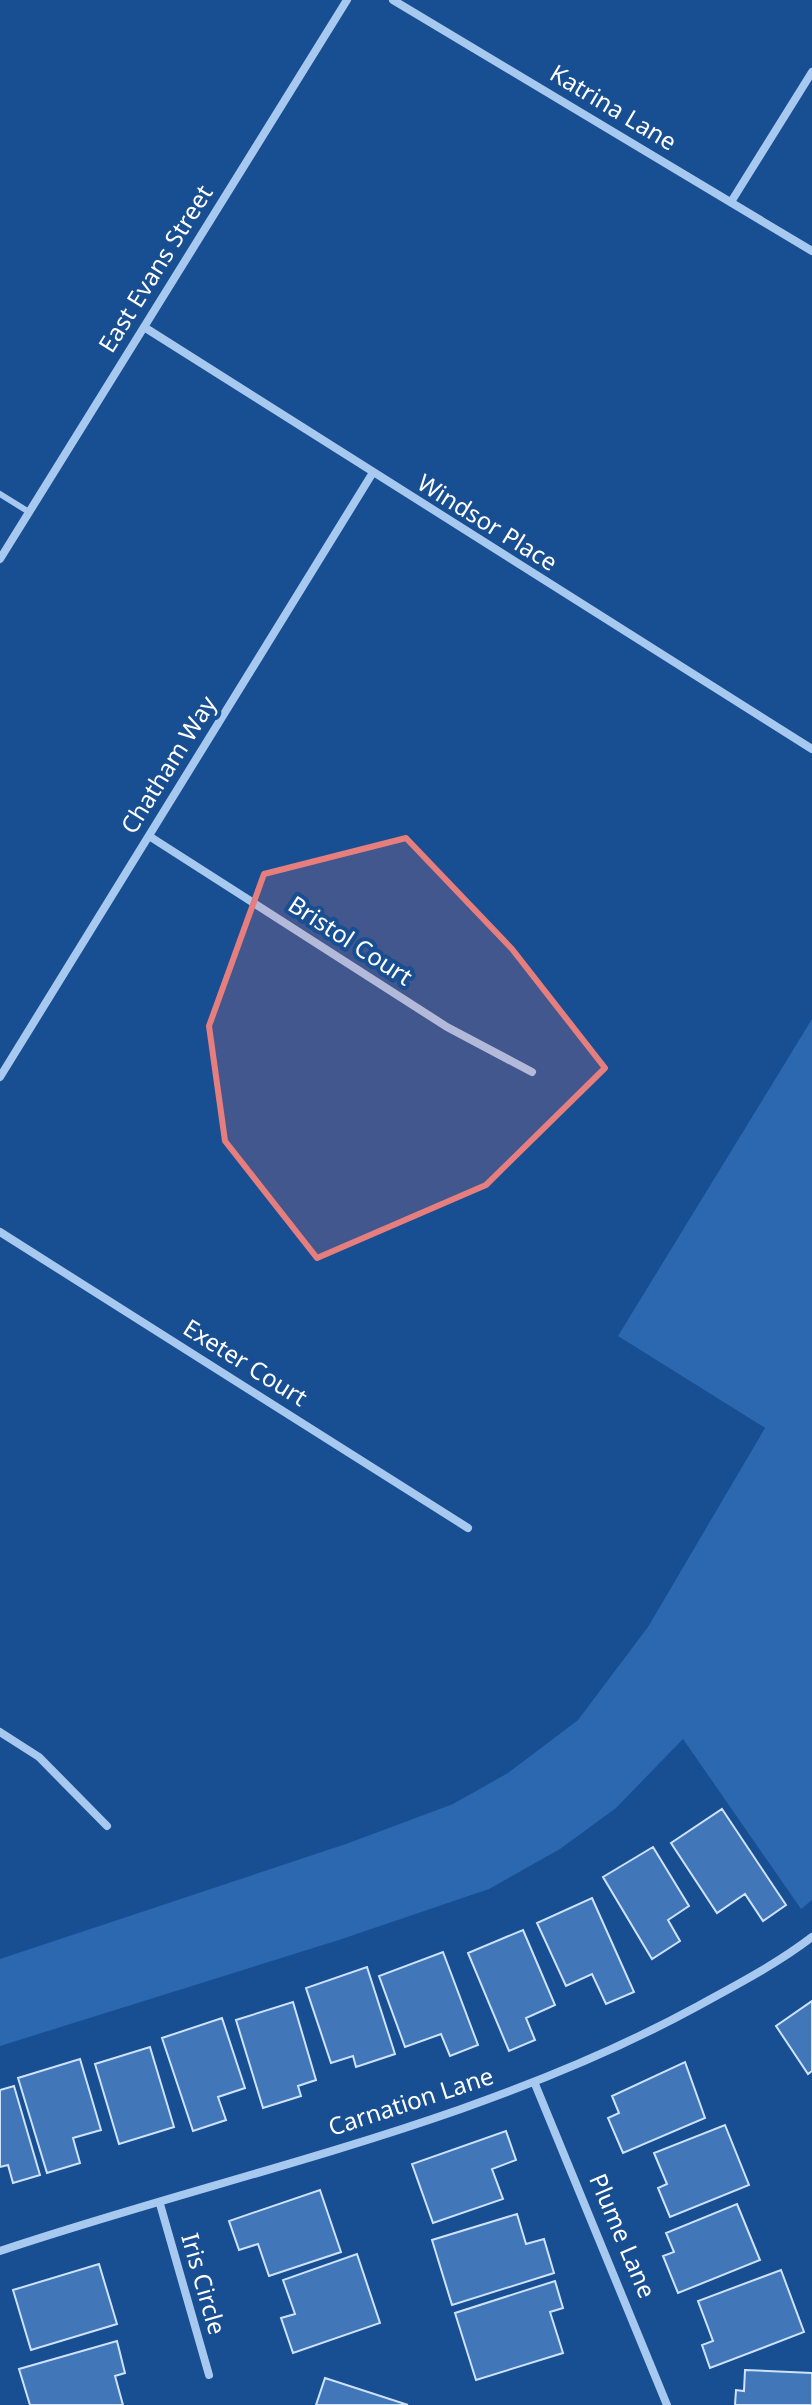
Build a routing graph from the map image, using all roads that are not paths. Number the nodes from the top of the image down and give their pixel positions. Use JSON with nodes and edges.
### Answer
{"nodes":[{"id":1,"x":347,"y":0,"type":"edge"},
{"id":2,"x":393,"y":0,"type":"edge"},
{"id":3,"x":812,"y":72,"type":"edge"},
{"id":4,"x":731,"y":202,"type":"junction"},
{"id":5,"x":812,"y":251,"type":"edge"},
{"id":6,"x":144,"y":327,"type":"junction"},
{"id":7,"x":372,"y":474,"type":"junction"},
{"id":8,"x":0,"y":494,"type":"edge"},
{"id":9,"x":29,"y":512,"type":"junction"},
{"id":10,"x":0,"y":559,"type":"edge"},
{"id":11,"x":812,"y":749,"type":"edge"},
{"id":12,"x":149,"y":836,"type":"junction"},
{"id":13,"x":532,"y":1072,"type":"dead end"},
{"id":14,"x":0,"y":1077,"type":"edge"},
{"id":15,"x":0,"y":1232,"type":"edge"},
{"id":16,"x":468,"y":1528,"type":"dead end"},
{"id":17,"x":0,"y":1732,"type":"edge"},
{"id":18,"x":107,"y":1826,"type":"dead end"},
{"id":19,"x":812,"y":1937,"type":"edge"},
{"id":20,"x":535,"y":2084,"type":"junction"},
{"id":21,"x":160,"y":2204,"type":"junction"},
{"id":22,"x":0,"y":2251,"type":"edge"},
{"id":23,"x":209,"y":2375,"type":"dead end"},
{"id":24,"x":667,"y":2405,"type":"edge"}],
"edges":[{"from":1,"to":6,"type":"street","name":"East Evans Street"},
{"from":2,"to":4,"type":"street","name":"Katrina Lane"},
{"from":3,"to":4,"type":"street"},
{"from":4,"to":5,"type":"street","name":"Katrina Lane"},
{"from":6,"to":7,"type":"street","name":"Windsor Place"},
{"from":6,"to":9,"type":"street","name":"East Evans Street"},
{"from":7,"to":11,"type":"street","name":"Windsor Place"},
{"from":7,"to":12,"type":"street","name":"Chatham Way"},
{"from":8,"to":9,"type":"lane"},
{"from":9,"to":10,"type":"street","name":"East Evans Street"},
{"from":12,"to":13,"type":"street","name":"Bristol Court"},
{"from":12,"to":14,"type":"street","name":"Chatham Way"},
{"from":15,"to":16,"type":"street","name":"Exeter Court"},
{"from":17,"to":18,"type":"street"},
{"from":19,"to":20,"type":"street","name":"Carnation Lane"},
{"from":20,"to":21,"type":"street","name":"Carnation Lane"},
{"from":20,"to":24,"type":"street","name":"Plume Lane"},
{"from":21,"to":22,"type":"street","name":"Carnation Lane"},
{"from":21,"to":23,"type":"street","name":"Iris Circle"}]}
